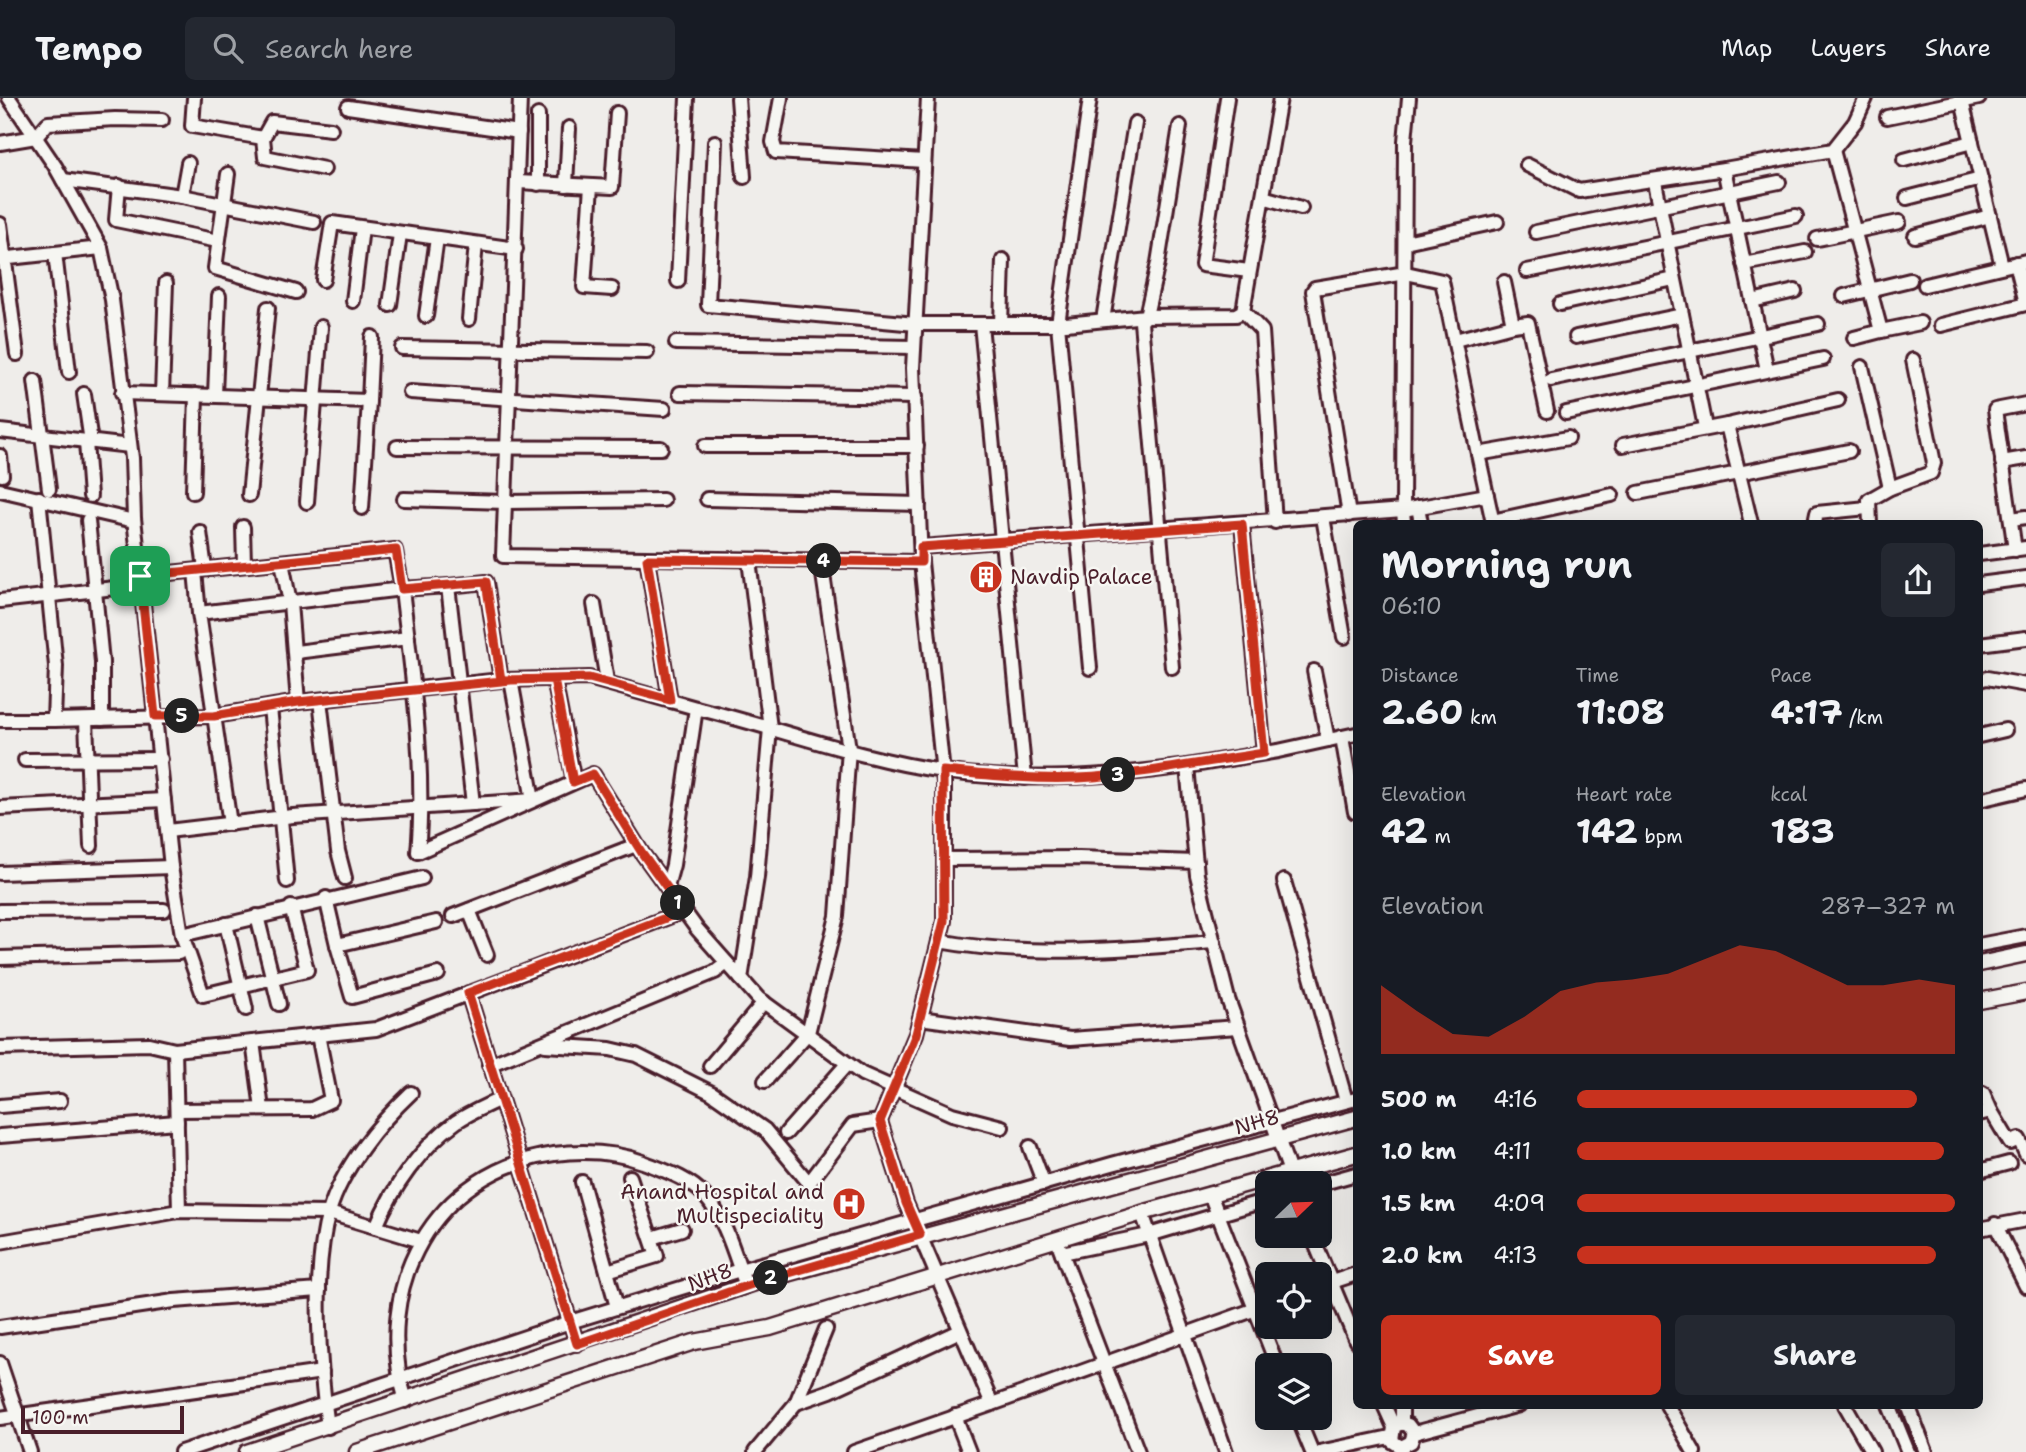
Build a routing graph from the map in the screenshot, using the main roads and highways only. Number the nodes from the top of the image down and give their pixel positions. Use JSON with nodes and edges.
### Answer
{"nodes":[{"id":1,"x":2026,"y":954,"type":"edge"},
{"id":2,"x":1983,"y":963,"type":"edge"},
{"id":3,"x":2026,"y":992,"type":"edge"},
{"id":4,"x":1983,"y":1001,"type":"edge"},
{"id":5,"x":1353,"y":1119,"type":"edge"},
{"id":6,"x":1353,"y":1155,"type":"edge"},
{"id":7,"x":1309,"y":1171,"type":"edge"},
{"id":8,"x":1255,"y":1185,"type":"edge"},
{"id":9,"x":247,"y":1452,"type":"edge"},
{"id":10,"x":357,"y":1452,"type":"edge"}],
"edges":[{"from":1,"to":2,"type":"main road"},
{"from":3,"to":4,"type":"main road"},
{"from":5,"to":9,"type":"main road","name":"NH8"},
{"from":6,"to":7,"type":"main road"},
{"from":8,"to":10,"type":"main road"}]}
